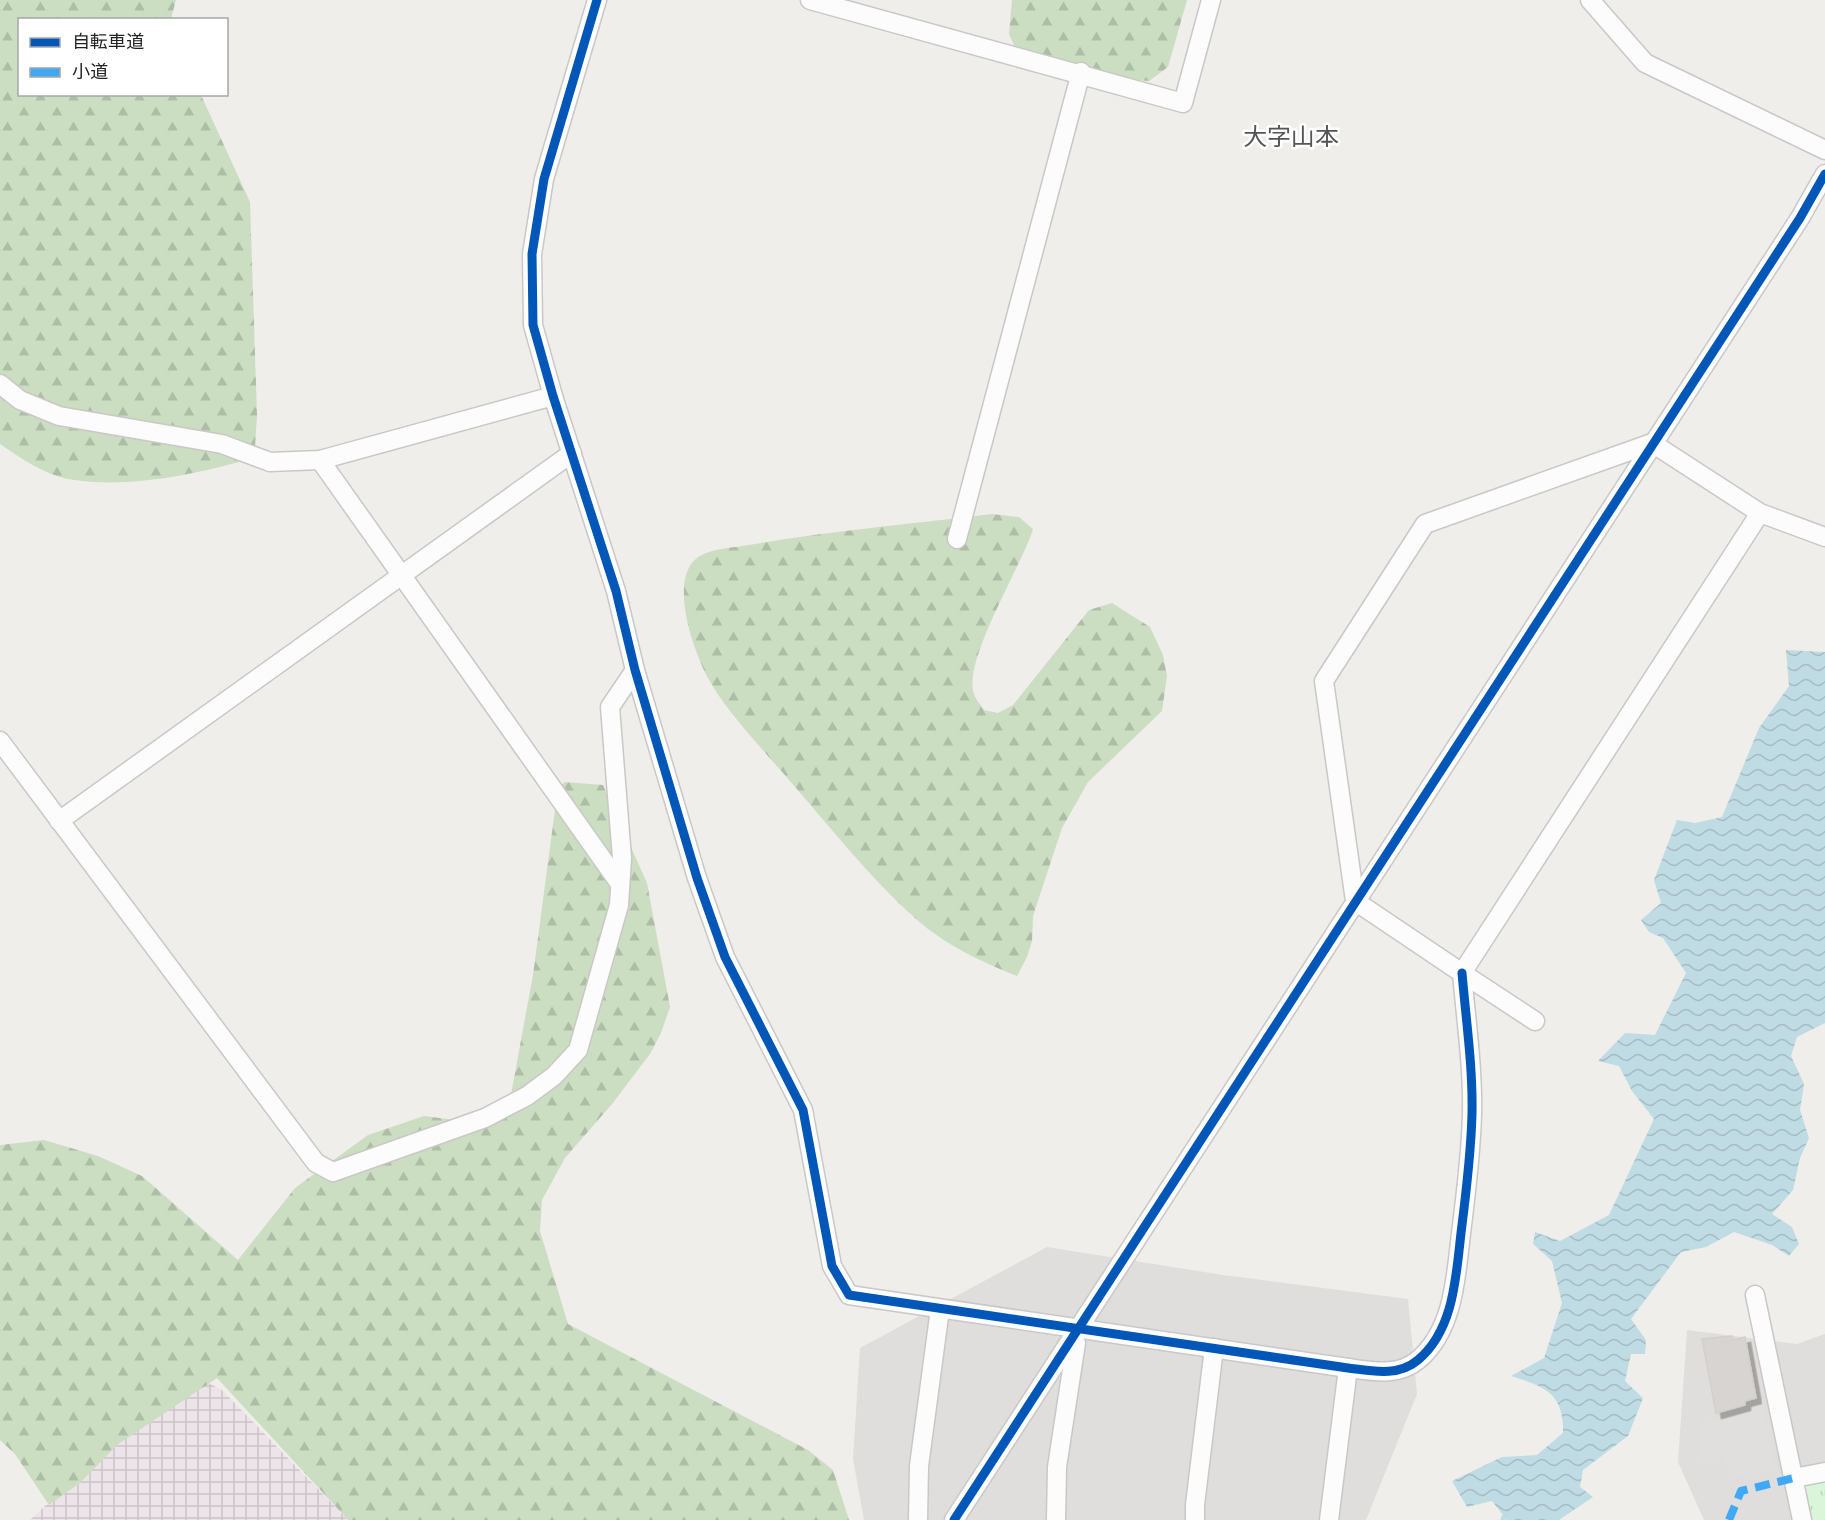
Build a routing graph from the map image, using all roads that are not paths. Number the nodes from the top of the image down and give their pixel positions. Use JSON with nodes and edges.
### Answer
{"nodes":[{"id":1,"x":597,"y":0,"type":"edge"},
{"id":2,"x":810,"y":0,"type":"edge"},
{"id":3,"x":1211,"y":0,"type":"edge"},
{"id":4,"x":1590,"y":0,"type":"edge"},
{"id":5,"x":1080,"y":72,"type":"junction"},
{"id":6,"x":1825,"y":150,"type":"edge"},
{"id":7,"x":1825,"y":174,"type":"edge"},
{"id":8,"x":0,"y":384,"type":"edge"},
{"id":9,"x":552,"y":396,"type":"junction"},
{"id":10,"x":1652,"y":443,"type":"junction"},
{"id":11,"x":572,"y":453,"type":"junction"},
{"id":12,"x":320,"y":460,"type":"junction"},
{"id":13,"x":1760,"y":513,"type":"junction"},
{"id":14,"x":1825,"y":537,"type":"edge"},
{"id":15,"x":957,"y":539,"type":"dead end"},
{"id":16,"x":402,"y":577,"type":"junction"},
{"id":17,"x":635,"y":670,"type":"junction"},
{"id":18,"x":0,"y":741,"type":"edge"},
{"id":19,"x":59,"y":821,"type":"junction"},
{"id":20,"x":620,"y":884,"type":"junction"},
{"id":21,"x":1355,"y":901,"type":"junction"},
{"id":22,"x":1462,"y":973,"type":"junction"},
{"id":23,"x":1535,"y":1021,"type":"dead end"},
{"id":24,"x":1755,"y":1295,"type":"dead end"},
{"id":25,"x":940,"y":1310,"type":"junction"},
{"id":26,"x":1079,"y":1329,"type":"junction"},
{"id":27,"x":1214,"y":1348,"type":"junction"},
{"id":28,"x":1348,"y":1368,"type":"junction"},
{"id":29,"x":1825,"y":1472,"type":"edge"},
{"id":30,"x":1794,"y":1478,"type":"junction"},
{"id":31,"x":918,"y":1520,"type":"edge"},
{"id":32,"x":954,"y":1520,"type":"edge"},
{"id":33,"x":1056,"y":1520,"type":"edge"},
{"id":34,"x":1195,"y":1520,"type":"edge"},
{"id":35,"x":1329,"y":1520,"type":"edge"},
{"id":36,"x":1802,"y":1520,"type":"edge"}],
"edges":[{"from":1,"to":9,"type":"street"},
{"from":2,"to":5,"type":"street"},
{"from":3,"to":5,"type":"street"},
{"from":4,"to":6,"type":"street"},
{"from":5,"to":15,"type":"street"},
{"from":7,"to":10,"type":"street"},
{"from":8,"to":12,"type":"street"},
{"from":9,"to":11,"type":"street"},
{"from":9,"to":12,"type":"street"},
{"from":10,"to":13,"type":"street"},
{"from":10,"to":21,"type":"street"},
{"from":10,"to":21,"type":"street"},
{"from":11,"to":16,"type":"street"},
{"from":11,"to":17,"type":"street"},
{"from":12,"to":16,"type":"street"},
{"from":13,"to":14,"type":"street"},
{"from":13,"to":22,"type":"street"},
{"from":16,"to":19,"type":"street"},
{"from":16,"to":20,"type":"street"},
{"from":17,"to":20,"type":"street"},
{"from":17,"to":25,"type":"street"},
{"from":18,"to":19,"type":"street"},
{"from":19,"to":20,"type":"street"},
{"from":21,"to":22,"type":"street"},
{"from":21,"to":26,"type":"street"},
{"from":22,"to":23,"type":"street"},
{"from":22,"to":28,"type":"street"},
{"from":24,"to":30,"type":"street"},
{"from":25,"to":26,"type":"street"},
{"from":25,"to":31,"type":"street"},
{"from":26,"to":27,"type":"street"},
{"from":26,"to":32,"type":"street"},
{"from":26,"to":33,"type":"street"},
{"from":27,"to":28,"type":"street"},
{"from":27,"to":34,"type":"street"},
{"from":28,"to":35,"type":"street"},
{"from":29,"to":30,"type":"street"},
{"from":30,"to":36,"type":"street"}]}
